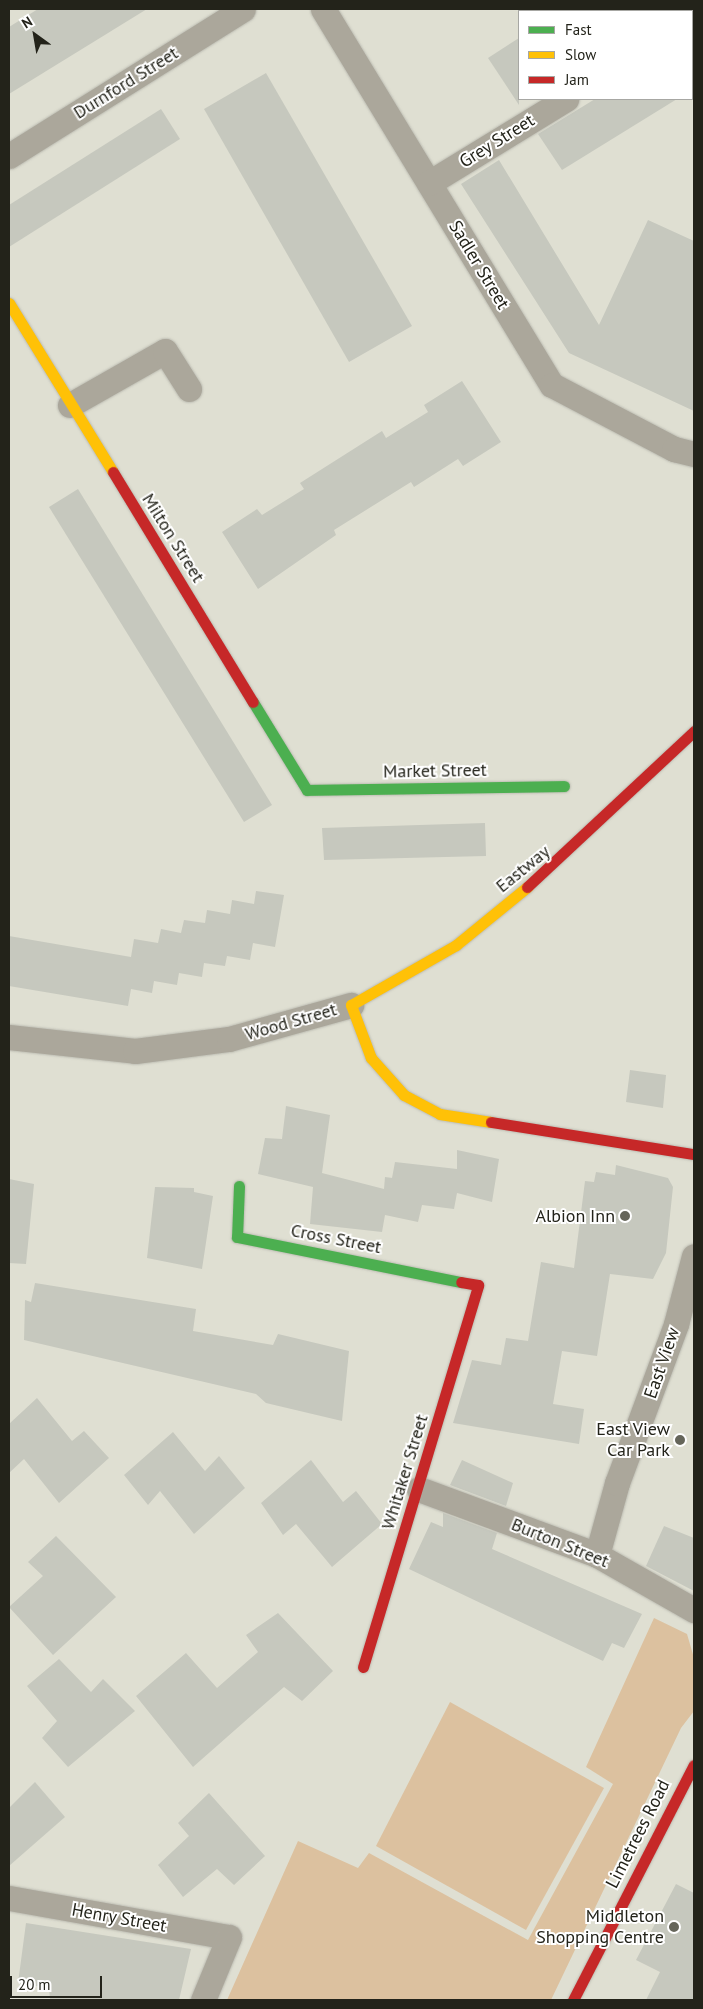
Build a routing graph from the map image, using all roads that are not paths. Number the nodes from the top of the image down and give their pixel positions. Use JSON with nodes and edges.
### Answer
{"nodes":[{"id":1,"x":243,"y":9,"type":"edge"},
{"id":2,"x":323,"y":9,"type":"edge"},
{"id":3,"x":564,"y":100,"type":"edge"},
{"id":4,"x":9,"y":156,"type":"edge"},
{"id":5,"x":429,"y":183,"type":"junction"},
{"id":6,"x":9,"y":303,"type":"edge"},
{"id":7,"x":189,"y":389,"type":"dead end"},
{"id":8,"x":70,"y":405,"type":"junction"},
{"id":9,"x":694,"y":454,"type":"edge"},
{"id":10,"x":694,"y":731,"type":"edge"},
{"id":11,"x":564,"y":786,"type":"dead end"},
{"id":12,"x":307,"y":790,"type":"joint"},
{"id":13,"x":351,"y":1005,"type":"junction"},
{"id":14,"x":9,"y":1037,"type":"edge"},
{"id":15,"x":694,"y":1154,"type":"edge"},
{"id":16,"x":239,"y":1186,"type":"dead end"},
{"id":17,"x":694,"y":1256,"type":"edge"},
{"id":18,"x":478,"y":1285,"type":"joint"},
{"id":19,"x":419,"y":1489,"type":"junction"},
{"id":20,"x":597,"y":1555,"type":"junction"},
{"id":21,"x":694,"y":1610,"type":"edge"},
{"id":22,"x":363,"y":1667,"type":"dead end"},
{"id":23,"x":694,"y":1764,"type":"edge"},
{"id":24,"x":9,"y":1898,"type":"edge"},
{"id":25,"x":203,"y":2000,"type":"edge"},
{"id":26,"x":572,"y":2000,"type":"edge"}],
"edges":[{"from":1,"to":4,"type":"street","name":"Durnford Street"},
{"from":2,"to":5,"type":"street","name":"Sadler Street"},
{"from":3,"to":5,"type":"street","name":"Grey Street"},
{"from":5,"to":9,"type":"street","name":"Sadler Street"},
{"from":6,"to":8,"type":"street","name":"Milton Street"},
{"from":7,"to":8,"type":"street"},
{"from":8,"to":12,"type":"street","name":"Milton Street"},
{"from":10,"to":13,"type":"street","name":"Eastway"},
{"from":11,"to":12,"type":"street","name":"Market Street"},
{"from":13,"to":14,"type":"street","name":"Wood Street"},
{"from":13,"to":15,"type":"street","name":"Wood Street"},
{"from":16,"to":18,"type":"street","name":"Cross Street"},
{"from":17,"to":20,"type":"street","name":"East View"},
{"from":18,"to":19,"type":"street","name":"Whitaker Street"},
{"from":19,"to":20,"type":"street","name":"Burton Street"},
{"from":19,"to":22,"type":"street","name":"Whitaker Street"},
{"from":20,"to":21,"type":"street","name":"Burton Street"},
{"from":23,"to":26,"type":"street","name":"Limetrees Road"},
{"from":24,"to":25,"type":"street","name":"Henry Street"}]}
